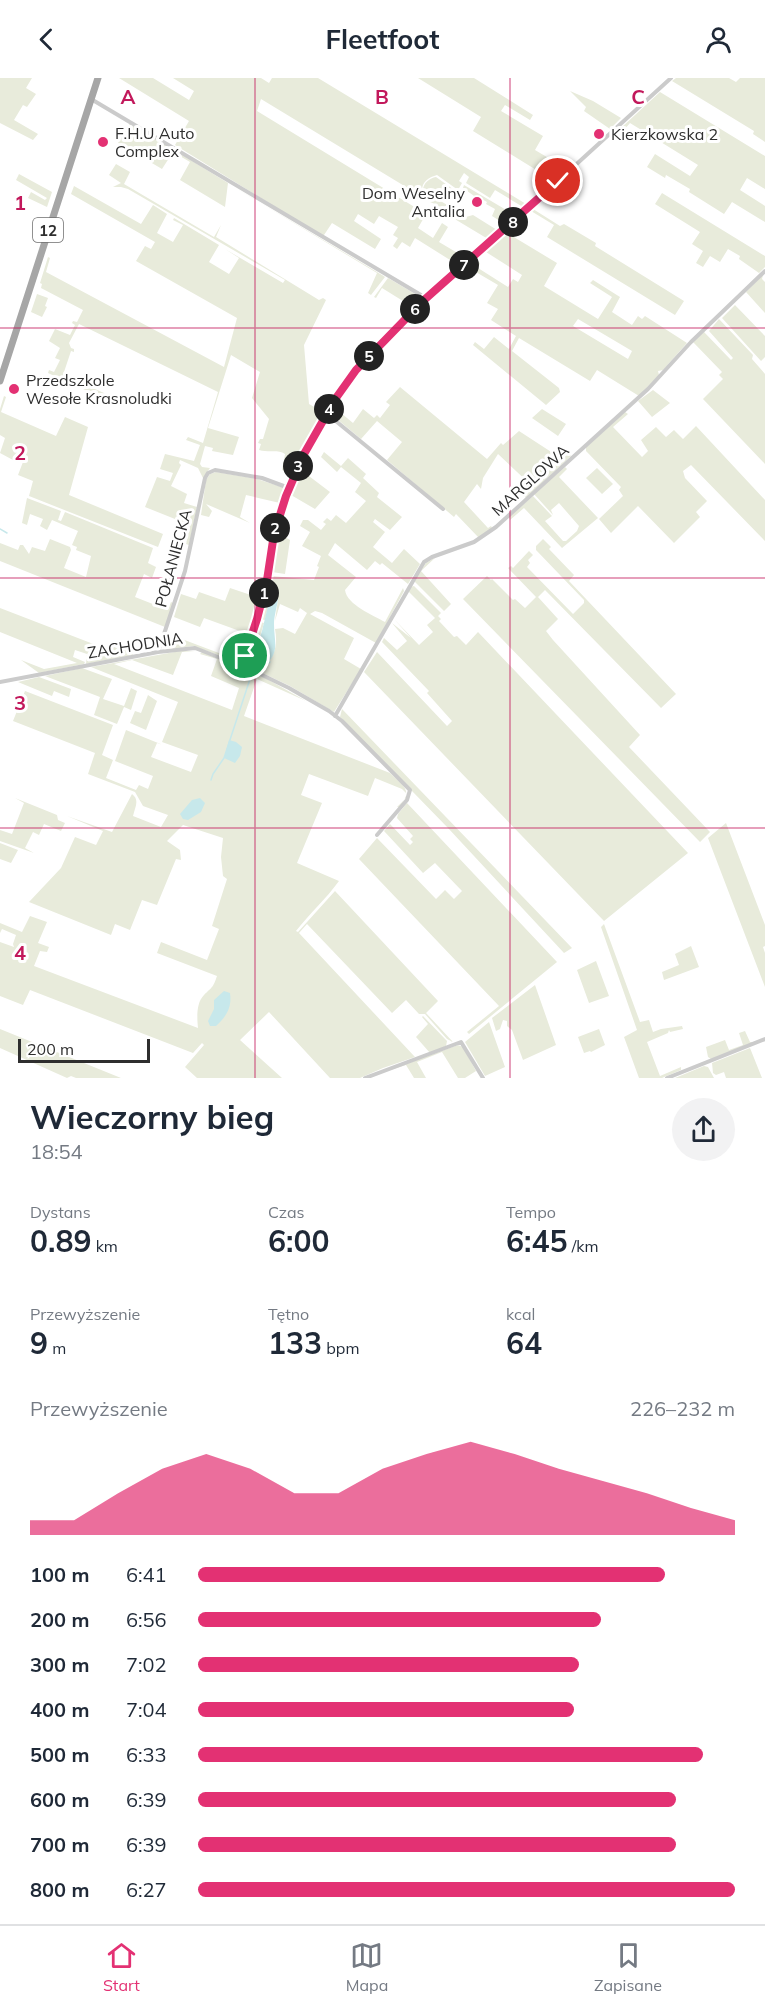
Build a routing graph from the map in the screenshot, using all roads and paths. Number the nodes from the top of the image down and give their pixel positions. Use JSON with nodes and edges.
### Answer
{"nodes":[{"id":1,"x":98,"y":78,"type":"edge"},
{"id":2,"x":671,"y":78,"type":"edge"},
{"id":3,"x":91,"y":99,"type":"junction"},
{"id":4,"x":765,"y":271,"type":"edge"},
{"id":5,"x":426,"y":298,"type":"junction"},
{"id":6,"x":0,"y":381,"type":"edge"},
{"id":7,"x":326,"y":413,"type":"junction"},
{"id":8,"x":289,"y":488,"type":"junction"},
{"id":9,"x":443,"y":509,"type":"dead end"},
{"id":10,"x":158,"y":652,"type":"junction"},
{"id":11,"x":242,"y":666,"type":"junction"},
{"id":12,"x":0,"y":682,"type":"edge"},
{"id":13,"x":335,"y":716,"type":"junction"},
{"id":14,"x":377,"y":835,"type":"dead end"},
{"id":15,"x":765,"y":1039,"type":"edge"},
{"id":16,"x":365,"y":1078,"type":"edge"},
{"id":17,"x":483,"y":1078,"type":"edge"},
{"id":18,"x":667,"y":1078,"type":"edge"}],
"edges":[{"from":1,"to":3,"type":"main road","number":"12"},
{"from":2,"to":5,"type":"street"},
{"from":3,"to":5,"type":"street"},
{"from":3,"to":6,"type":"main road","number":"12"},
{"from":4,"to":13,"type":"street","name":"MARGLOWA"},
{"from":5,"to":7,"type":"street"},
{"from":7,"to":8,"type":"street"},
{"from":7,"to":9,"type":"street"},
{"from":8,"to":10,"type":"street","name":"POŁANIECKA"},
{"from":8,"to":11,"type":"street"},
{"from":10,"to":11,"type":"street","name":"ZACHODNIA"},
{"from":10,"to":12,"type":"street","name":"ZACHODNIA"},
{"from":11,"to":13,"type":"street","name":"ZACHODNIA"},
{"from":13,"to":14,"type":"street","name":"ZACHODNIA"},
{"from":15,"to":18,"type":"street"},
{"from":16,"to":17,"type":"street"}]}
